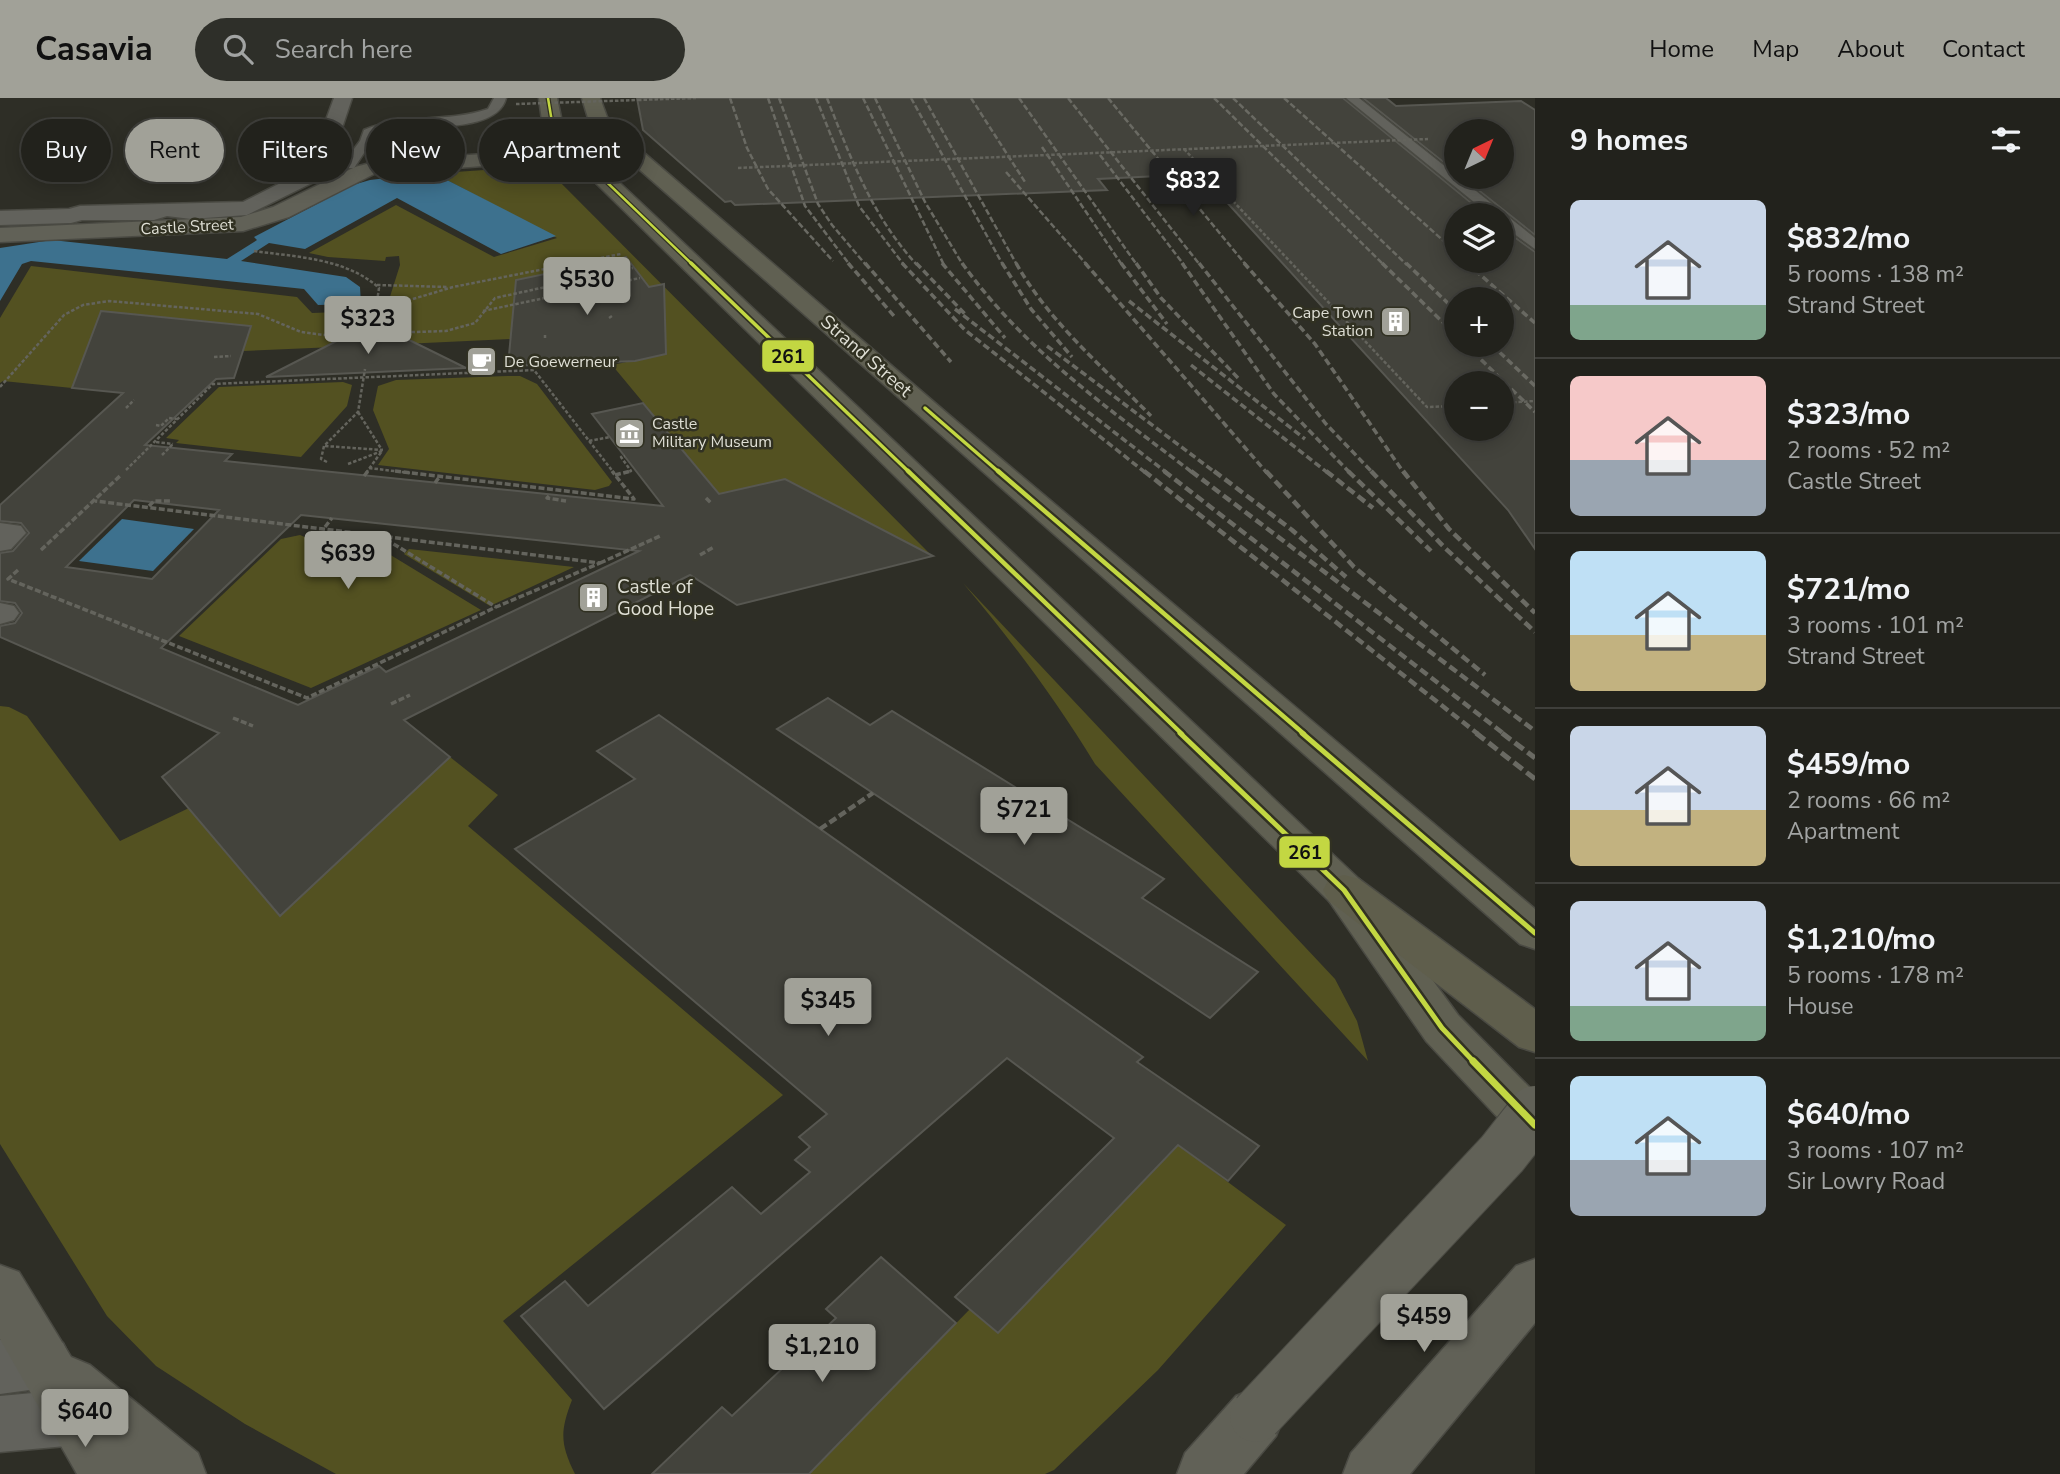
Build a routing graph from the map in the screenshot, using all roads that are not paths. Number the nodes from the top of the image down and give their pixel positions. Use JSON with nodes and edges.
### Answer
{"nodes":[{"id":1,"x":343,"y":98,"type":"edge"},
{"id":2,"x":360,"y":98,"type":"edge"},
{"id":3,"x":500,"y":98,"type":"edge"},
{"id":4,"x":548,"y":98,"type":"edge"},
{"id":5,"x":591,"y":98,"type":"edge"},
{"id":6,"x":1352,"y":98,"type":"edge"},
{"id":7,"x":552,"y":119,"type":"edge"},
{"id":8,"x":600,"y":119,"type":"edge"},
{"id":9,"x":465,"y":120,"type":"edge"},
{"id":10,"x":366,"y":141,"type":"edge"},
{"id":11,"x":479,"y":156,"type":"edge"},
{"id":12,"x":644,"y":163,"type":"edge"},
{"id":13,"x":366,"y":164,"type":"edge"},
{"id":14,"x":355,"y":168,"type":"junction"},
{"id":15,"x":607,"y":182,"type":"edge"},
{"id":16,"x":1483,"y":203,"type":"edge"},
{"id":17,"x":0,"y":220,"type":"edge"},
{"id":18,"x":1514,"y":228,"type":"edge"},
{"id":19,"x":0,"y":235,"type":"edge"},
{"id":20,"x":1535,"y":245,"type":"edge"},
{"id":21,"x":0,"y":532,"type":"edge"},
{"id":22,"x":0,"y":542,"type":"edge"},
{"id":23,"x":1344,"y":890,"type":"junction"},
{"id":24,"x":1535,"y":933,"type":"edge"},
{"id":25,"x":1535,"y":1034,"type":"edge"},
{"id":26,"x":1535,"y":1112,"type":"edge"},
{"id":27,"x":1535,"y":1125,"type":"edge"},
{"id":28,"x":1535,"y":1283,"type":"edge"},
{"id":29,"x":0,"y":1289,"type":"edge"},
{"id":30,"x":22,"y":1365,"type":"edge"},
{"id":31,"x":76,"y":1417,"type":"junction"},
{"id":32,"x":0,"y":1424,"type":"edge"},
{"id":33,"x":1220,"y":1453,"type":"edge"},
{"id":34,"x":109,"y":1474,"type":"edge"},
{"id":35,"x":177,"y":1474,"type":"edge"},
{"id":36,"x":1372,"y":1474,"type":"edge"}],
"edges":[{"from":1,"to":17,"type":"street"},
{"from":2,"to":14,"type":"street"},
{"from":3,"to":9,"type":"lane"},
{"from":4,"to":7,"type":"main road"},
{"from":5,"to":8,"type":"main road","name":"Strand Street"},
{"from":6,"to":16,"type":"lane"},
{"from":10,"to":14,"type":"lane"},
{"from":11,"to":14,"type":"main road","name":"Castle Street"},
{"from":12,"to":24,"type":"main road","name":"Strand Street"},
{"from":13,"to":14,"type":"main road","name":"Castle Street"},
{"from":14,"to":17,"type":"main road","name":"Castle Street"},
{"from":14,"to":19,"type":"main road","name":"Castle Street"},
{"from":15,"to":23,"type":"main road"},
{"from":18,"to":20,"type":"lane"},
{"from":21,"to":22,"type":"street"},
{"from":23,"to":25,"type":"highway"},
{"from":23,"to":27,"type":"main road"},
{"from":26,"to":33,"type":"main road","bridge":true},
{"from":28,"to":36,"type":"main road"},
{"from":29,"to":30,"type":"main road"},
{"from":30,"to":31,"type":"main road"},
{"from":30,"to":35,"type":"main road"},
{"from":31,"to":32,"type":"street"},
{"from":31,"to":34,"type":"main road"}]}
